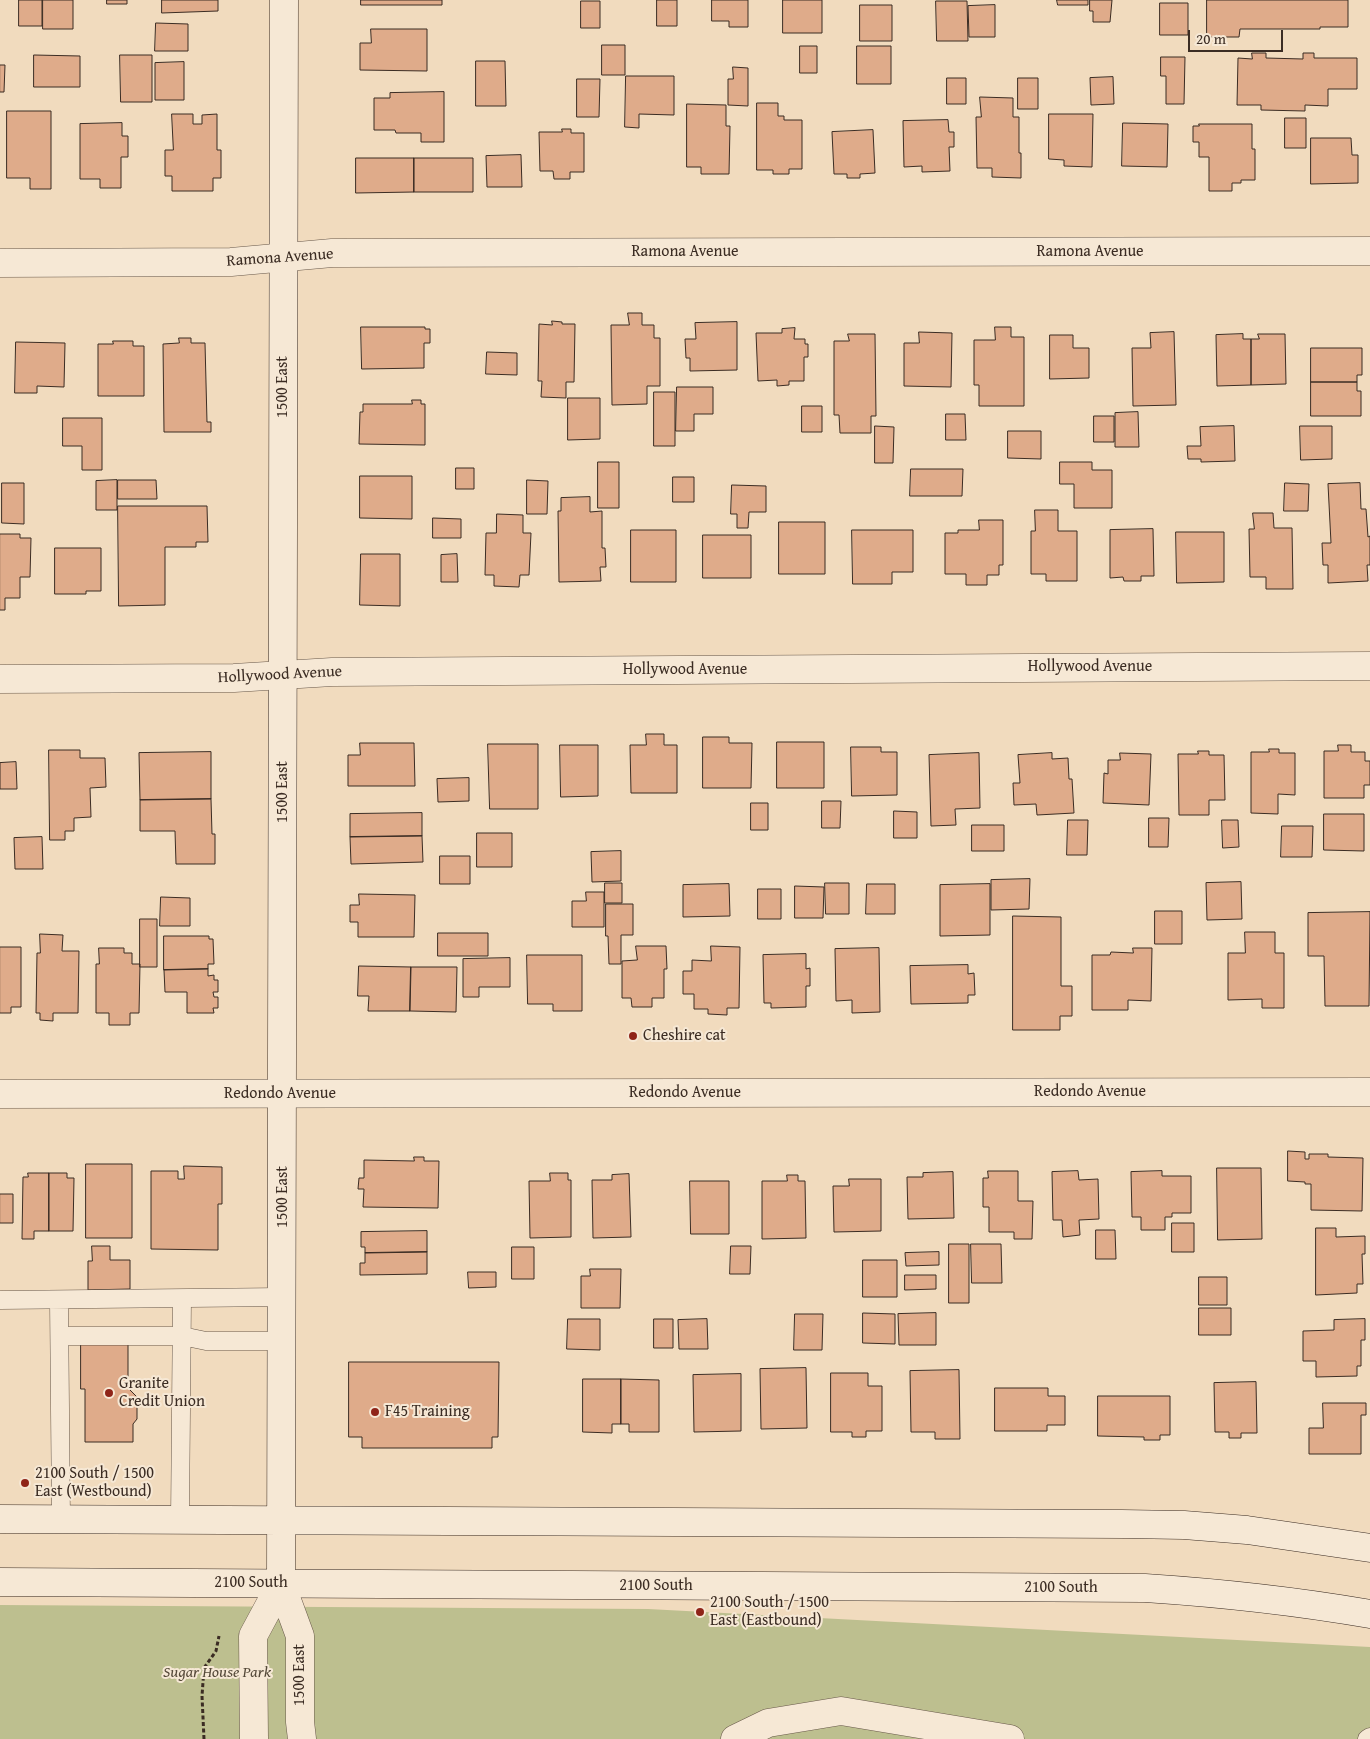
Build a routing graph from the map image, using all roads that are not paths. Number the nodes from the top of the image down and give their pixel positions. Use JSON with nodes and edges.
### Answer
{"nodes":[{"id":1,"x":284,"y":0,"type":"edge"},
{"id":2,"x":1370,"y":251,"type":"edge"},
{"id":3,"x":284,"y":257,"type":"junction"},
{"id":4,"x":0,"y":262,"type":"edge"},
{"id":5,"x":1370,"y":666,"type":"edge"},
{"id":6,"x":283,"y":674,"type":"junction"},
{"id":7,"x":0,"y":679,"type":"edge"},
{"id":8,"x":1370,"y":1092,"type":"edge"},
{"id":9,"x":0,"y":1094,"type":"edge"},
{"id":10,"x":283,"y":1094,"type":"junction"},
{"id":11,"x":282,"y":1297,"type":"junction"},
{"id":12,"x":182,"y":1299,"type":"junction"},
{"id":13,"x":0,"y":1300,"type":"edge"},
{"id":14,"x":59,"y":1300,"type":"junction"},
{"id":15,"x":60,"y":1336,"type":"junction"},
{"id":16,"x":182,"y":1336,"type":"junction"},
{"id":17,"x":282,"y":1342,"type":"junction"},
{"id":18,"x":0,"y":1519,"type":"edge"},
{"id":19,"x":61,"y":1519,"type":"junction"},
{"id":20,"x":180,"y":1520,"type":"junction"},
{"id":21,"x":282,"y":1520,"type":"junction"},
{"id":22,"x":1370,"y":1548,"type":"edge"},
{"id":23,"x":0,"y":1582,"type":"edge"},
{"id":24,"x":281,"y":1584,"type":"junction"},
{"id":25,"x":1370,"y":1614,"type":"edge"},
{"id":26,"x":254,"y":1739,"type":"edge"},
{"id":27,"x":302,"y":1739,"type":"edge"},
{"id":28,"x":735,"y":1739,"type":"edge"},
{"id":29,"x":1010,"y":1739,"type":"edge"}],
"edges":[{"from":1,"to":3,"type":"street","name":"1500 East"},
{"from":2,"to":3,"type":"street","name":"Ramona Avenue"},
{"from":3,"to":4,"type":"street","name":"Ramona Avenue"},
{"from":3,"to":6,"type":"street","name":"1500 East"},
{"from":5,"to":6,"type":"street","name":"Hollywood Avenue"},
{"from":6,"to":7,"type":"street","name":"Hollywood Avenue"},
{"from":6,"to":10,"type":"street","name":"1500 East"},
{"from":8,"to":10,"type":"street","name":"Redondo Avenue"},
{"from":9,"to":10,"type":"street","name":"Redondo Avenue"},
{"from":10,"to":11,"type":"street","name":"1500 East"},
{"from":11,"to":12,"type":"lane"},
{"from":11,"to":17,"type":"street","name":"1500 East"},
{"from":12,"to":14,"type":"lane"},
{"from":12,"to":16,"type":"lane"},
{"from":13,"to":14,"type":"lane"},
{"from":14,"to":15,"type":"lane"},
{"from":15,"to":16,"type":"lane"},
{"from":15,"to":19,"type":"lane"},
{"from":16,"to":17,"type":"lane"},
{"from":16,"to":20,"type":"lane"},
{"from":17,"to":21,"type":"street","name":"1500 East"},
{"from":18,"to":19,"type":"street"},
{"from":19,"to":20,"type":"street"},
{"from":20,"to":21,"type":"street"},
{"from":21,"to":22,"type":"street"},
{"from":21,"to":24,"type":"street","name":"1500 East"},
{"from":23,"to":24,"type":"street","name":"2100 South"},
{"from":24,"to":25,"type":"street","name":"2100 South"},
{"from":24,"to":26,"type":"street","name":"1500 East"},
{"from":24,"to":27,"type":"street","name":"1500 East"},
{"from":28,"to":29,"type":"street"}]}
